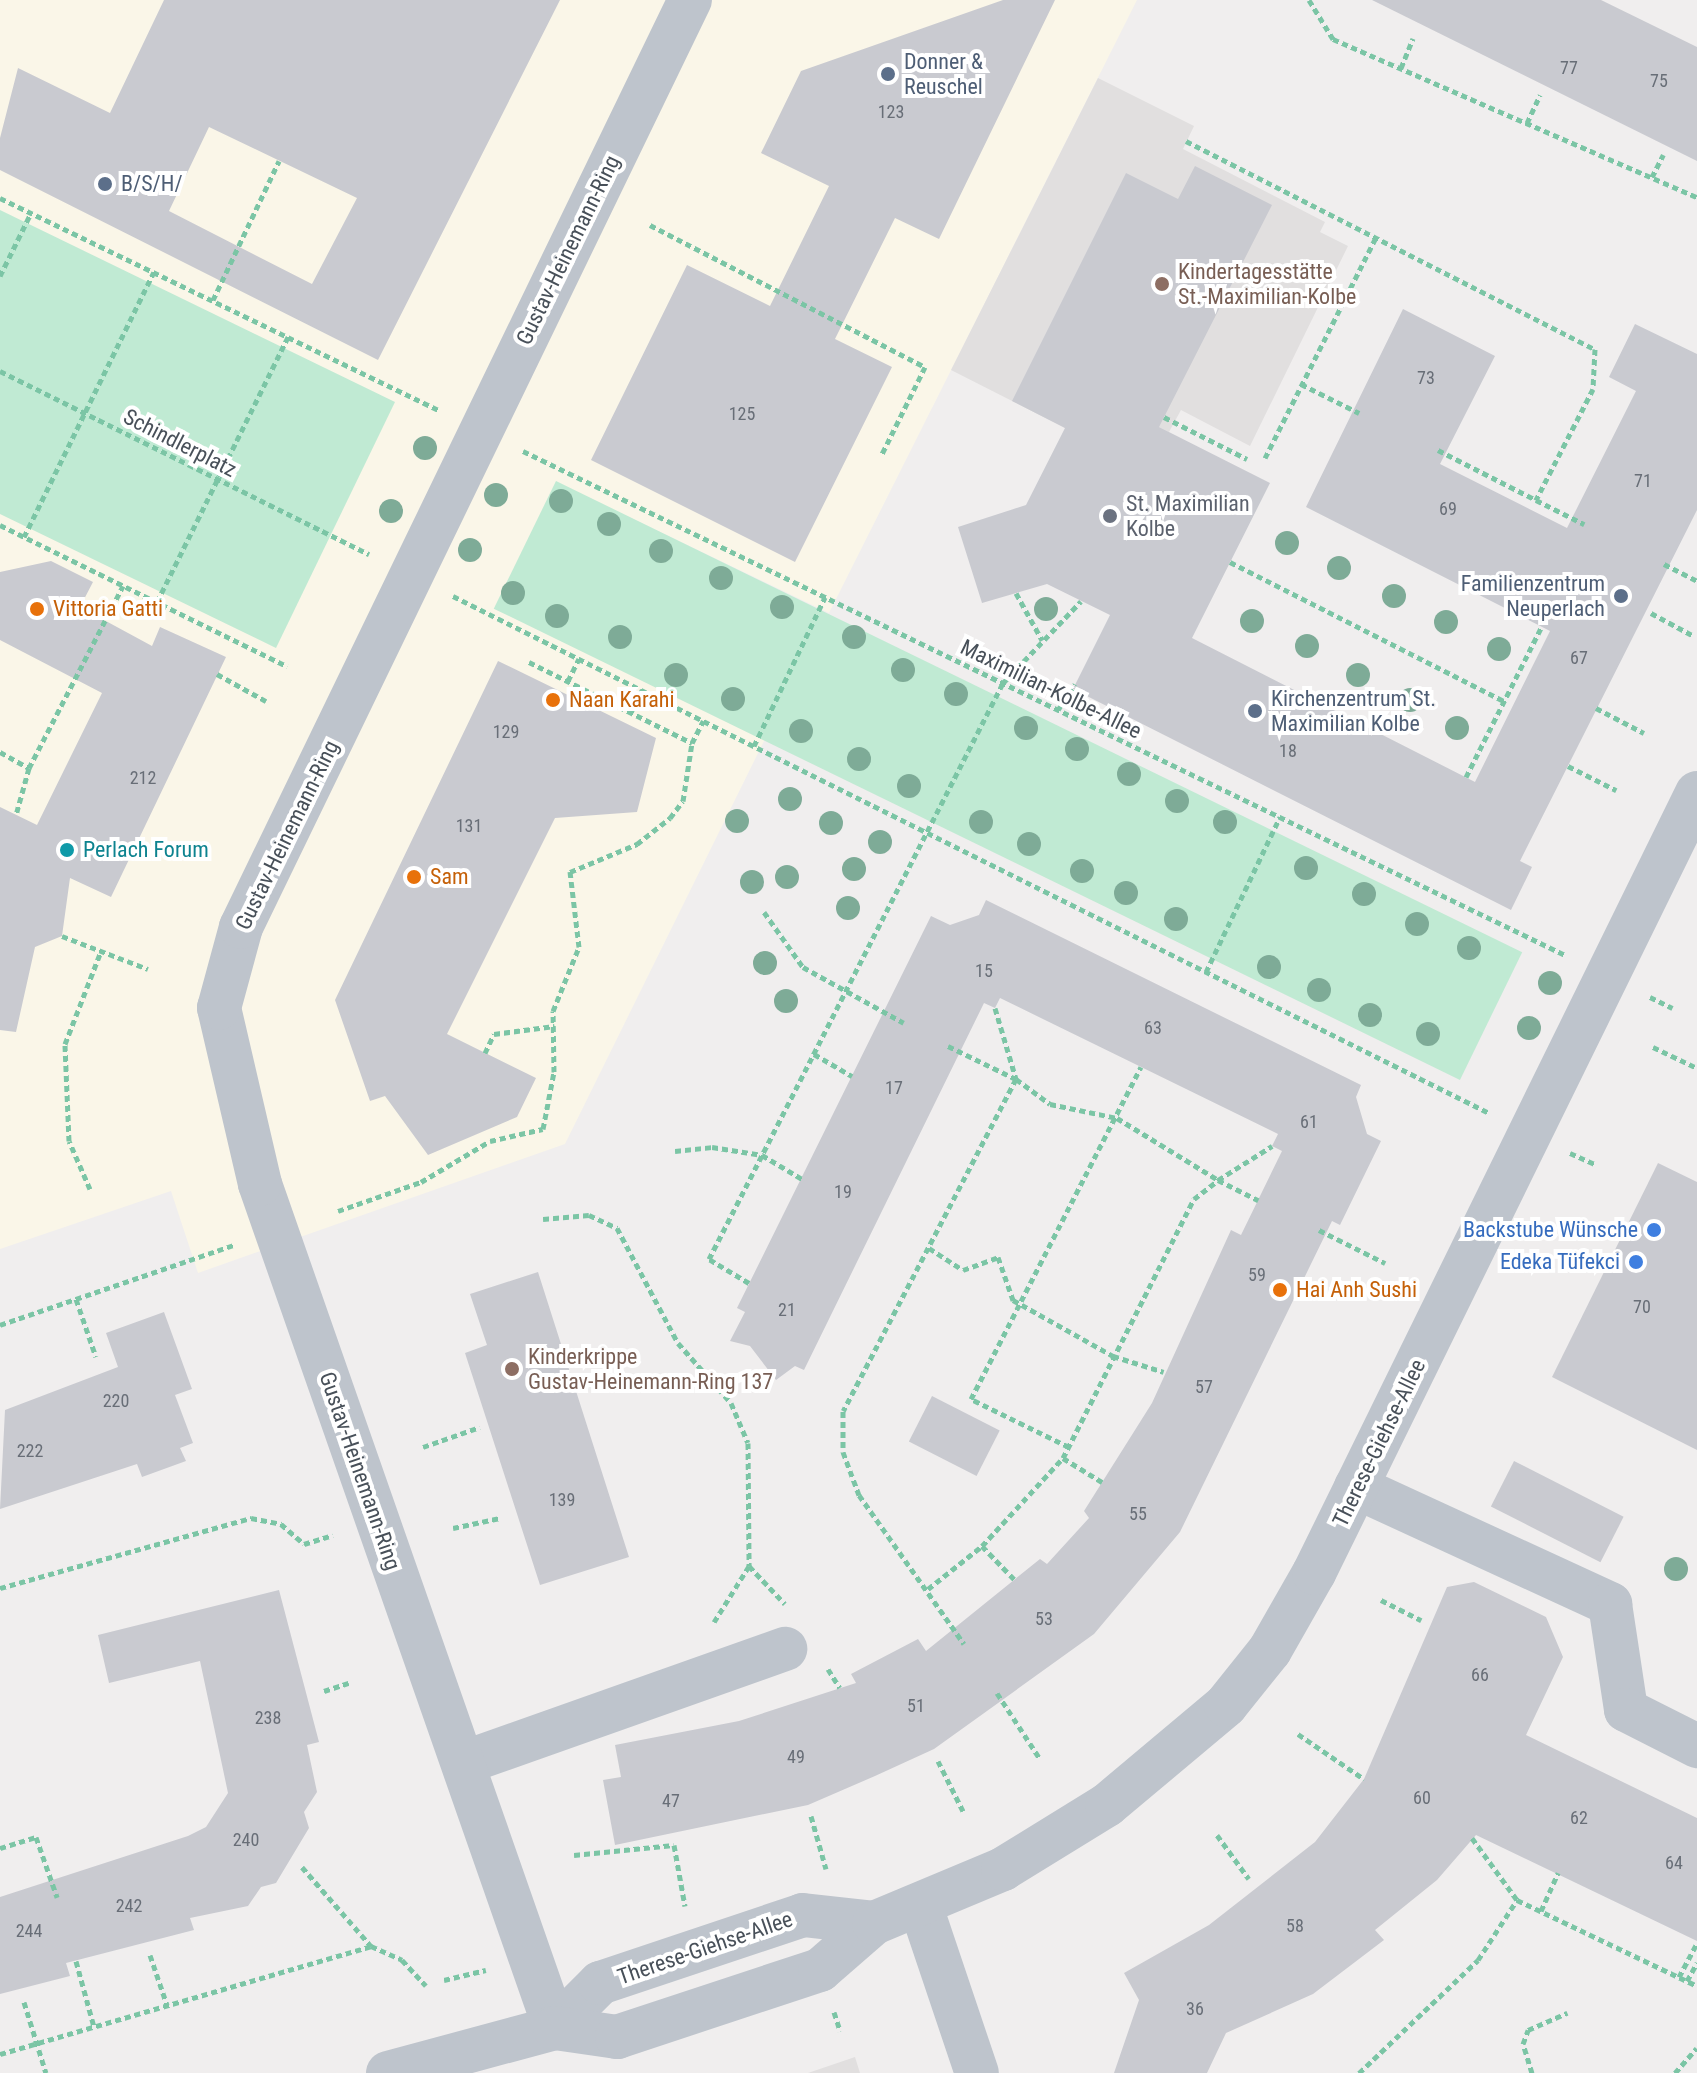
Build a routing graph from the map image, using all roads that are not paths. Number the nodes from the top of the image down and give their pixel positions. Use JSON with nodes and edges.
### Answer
{"nodes":[{"id":1,"x":690,"y":0,"type":"edge"},
{"id":2,"x":1697,"y":793,"type":"edge"},
{"id":3,"x":1356,"y":1487,"type":"junction"},
{"id":4,"x":785,"y":1649,"type":"dead end"},
{"id":5,"x":1697,"y":1746,"type":"edge"},
{"id":6,"x":463,"y":1763,"type":"junction"},
{"id":7,"x":921,"y":1907,"type":"junction"},
{"id":8,"x":874,"y":1923,"type":"junction"},
{"id":9,"x":555,"y":2028,"type":"junction"},
{"id":10,"x":388,"y":2073,"type":"edge"},
{"id":11,"x":977,"y":2073,"type":"edge"}],
"edges":[{"from":1,"to":6,"type":"street","name":"Gustav-Heinemann-Ring"},
{"from":2,"to":3,"type":"street","name":"Therese-Giehse-Allee"},
{"from":3,"to":5,"type":"street"},
{"from":3,"to":7,"type":"street","name":"Therese-Giehse-Allee"},
{"from":4,"to":6,"type":"street"},
{"from":6,"to":9,"type":"street","name":"Gustav-Heinemann-Ring"},
{"from":7,"to":8,"type":"street","name":"Therese-Giehse-Allee"},
{"from":7,"to":11,"type":"street"},
{"from":8,"to":9,"type":"street","name":"Therese-Giehse-Allee"},
{"from":8,"to":9,"type":"street","name":"Therese-Giehse-Allee"},
{"from":9,"to":10,"type":"street","name":"Therese-Giehse-Allee"}]}
